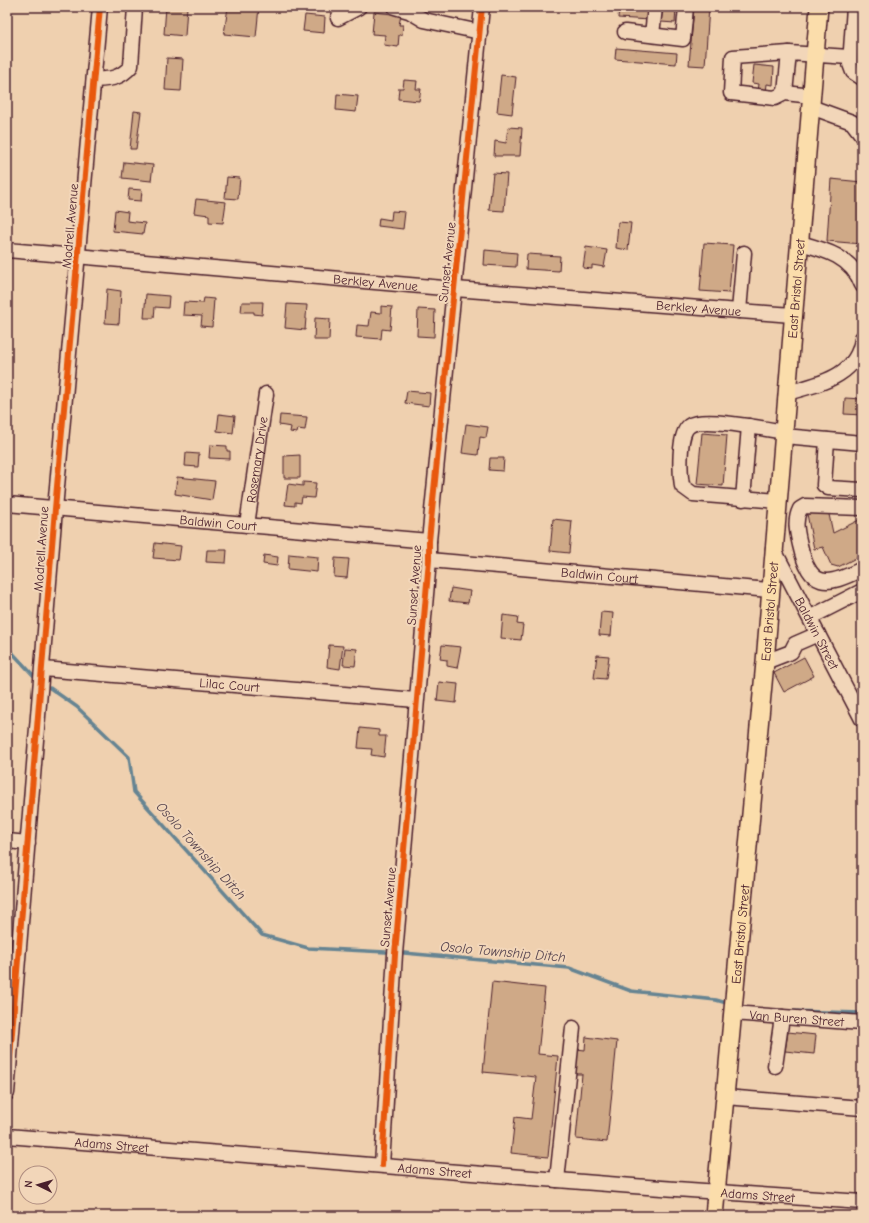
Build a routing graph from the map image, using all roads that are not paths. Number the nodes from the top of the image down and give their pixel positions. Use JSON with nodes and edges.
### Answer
{"nodes":[{"id":1,"x":100,"y":7,"type":"edge"},
{"id":2,"x":135,"y":7,"type":"edge"},
{"id":3,"x":359,"y":7,"type":"edge"},
{"id":4,"x":395,"y":7,"type":"edge"},
{"id":5,"x":482,"y":7,"type":"edge"},
{"id":6,"x":655,"y":7,"type":"edge"},
{"id":7,"x":686,"y":7,"type":"edge"},
{"id":8,"x":819,"y":7,"type":"edge"},
{"id":9,"x":854,"y":7,"type":"edge"},
{"id":10,"x":338,"y":18,"type":"dead end"},
{"id":11,"x":480,"y":32,"type":"junction"},
{"id":12,"x":625,"y":32,"type":"dead end"},
{"id":13,"x":652,"y":35,"type":"junction"},
{"id":14,"x":816,"y":49,"type":"junction"},
{"id":15,"x":789,"y":53,"type":"junction"},
{"id":16,"x":850,"y":53,"type":"junction"},
{"id":17,"x":862,"y":78,"type":"edge"},
{"id":18,"x":94,"y":80,"type":"junction"},
{"id":19,"x":786,"y":94,"type":"junction"},
{"id":20,"x":812,"y":102,"type":"junction"},
{"id":21,"x":862,"y":134,"type":"edge"},
{"id":22,"x":800,"y":243,"type":"junction"},
{"id":23,"x":7,"y":250,"type":"edge"},
{"id":24,"x":744,"y":253,"type":"dead end"},
{"id":25,"x":79,"y":256,"type":"junction"},
{"id":26,"x":862,"y":285,"type":"edge"},
{"id":27,"x":455,"y":289,"type":"junction"},
{"id":28,"x":739,"y":311,"type":"junction"},
{"id":29,"x":792,"y":315,"type":"junction"},
{"id":30,"x":862,"y":338,"type":"edge"},
{"id":31,"x":787,"y":393,"type":"junction"},
{"id":32,"x":266,"y":394,"type":"dead end"},
{"id":33,"x":749,"y":426,"type":"junction"},
{"id":34,"x":784,"y":434,"type":"junction"},
{"id":35,"x":827,"y":440,"type":"junction"},
{"id":36,"x":862,"y":444,"type":"edge"},
{"id":37,"x":862,"y":490,"type":"edge"},
{"id":38,"x":743,"y":499,"type":"junction"},
{"id":39,"x":778,"y":501,"type":"junction"},
{"id":40,"x":7,"y":504,"type":"edge"},
{"id":41,"x":862,"y":508,"type":"edge"},
{"id":42,"x":55,"y":509,"type":"junction"},
{"id":43,"x":776,"y":520,"type":"junction"},
{"id":44,"x":796,"y":522,"type":"junction"},
{"id":45,"x":247,"y":525,"type":"junction"},
{"id":46,"x":429,"y":541,"type":"junction"},
{"id":47,"x":774,"y":548,"type":"junction"},
{"id":48,"x":429,"y":560,"type":"junction"},
{"id":49,"x":860,"y":574,"type":"edge"},
{"id":50,"x":770,"y":590,"type":"junction"},
{"id":51,"x":862,"y":591,"type":"edge"},
{"id":52,"x":811,"y":617,"type":"junction"},
{"id":53,"x":818,"y":634,"type":"junction"},
{"id":54,"x":765,"y":662,"type":"junction"},
{"id":55,"x":43,"y":669,"type":"junction"},
{"id":56,"x":416,"y":700,"type":"junction"},
{"id":57,"x":862,"y":718,"type":"edge"},
{"id":58,"x":7,"y":841,"type":"edge"},
{"id":59,"x":28,"y":843,"type":"junction"},
{"id":60,"x":732,"y":1013,"type":"junction"},
{"id":61,"x":782,"y":1017,"type":"junction"},
{"id":62,"x":862,"y":1023,"type":"edge"},
{"id":63,"x":573,"y":1028,"type":"dead end"},
{"id":64,"x":775,"y":1066,"type":"dead end"},
{"id":65,"x":7,"y":1093,"type":"edge"},
{"id":66,"x":725,"y":1097,"type":"junction"},
{"id":67,"x":862,"y":1108,"type":"edge"},
{"id":68,"x":7,"y":1136,"type":"edge"},
{"id":69,"x":382,"y":1165,"type":"junction"},
{"id":70,"x":557,"y":1180,"type":"junction"},
{"id":71,"x":716,"y":1191,"type":"junction"},
{"id":72,"x":862,"y":1202,"type":"edge"},
{"id":73,"x":714,"y":1216,"type":"edge"}],
"edges":[{"from":1,"to":18,"type":"street","name":"Modrell Avenue"},
{"from":2,"to":18,"type":"street"},
{"from":3,"to":10,"type":"street"},
{"from":4,"to":11,"type":"street"},
{"from":5,"to":11,"type":"street","name":"Sunset Avenue"},
{"from":6,"to":13,"type":"street"},
{"from":7,"to":13,"type":"street"},
{"from":8,"to":14,"type":"main road","name":"East Bristol Street"},
{"from":9,"to":16,"type":"street"},
{"from":11,"to":27,"type":"street","name":"Sunset Avenue"},
{"from":12,"to":13,"type":"street"},
{"from":14,"to":15,"type":"street"},
{"from":14,"to":16,"type":"street"},
{"from":14,"to":20,"type":"main road","name":"East Bristol Street"},
{"from":15,"to":19,"type":"street"},
{"from":15,"to":19,"type":"street"},
{"from":16,"to":17,"type":"street"},
{"from":18,"to":25,"type":"street","name":"Modrell Avenue"},
{"from":19,"to":20,"type":"street"},
{"from":20,"to":21,"type":"street"},
{"from":20,"to":22,"type":"main road","name":"East Bristol Street"},
{"from":22,"to":26,"type":"street"},
{"from":22,"to":29,"type":"main road","name":"East Bristol Street"},
{"from":23,"to":25,"type":"street","name":"Berkley Avenue"},
{"from":24,"to":28,"type":"street"},
{"from":25,"to":27,"type":"street","name":"Berkley Avenue"},
{"from":25,"to":42,"type":"street","name":"Modrell Avenue"},
{"from":27,"to":28,"type":"street","name":"Berkley Avenue"},
{"from":27,"to":46,"type":"street","name":"Sunset Avenue"},
{"from":28,"to":29,"type":"street","name":"Berkley Avenue"},
{"from":29,"to":31,"type":"main road","name":"East Bristol Street"},
{"from":30,"to":31,"type":"street"},
{"from":31,"to":34,"type":"main road","name":"East Bristol Street"},
{"from":32,"to":45,"type":"street","name":"Rosemary Drive"},
{"from":33,"to":34,"type":"street"},
{"from":33,"to":38,"type":"street"},
{"from":33,"to":38,"type":"street"},
{"from":34,"to":35,"type":"street"},
{"from":34,"to":39,"type":"main road","name":"East Bristol Street"},
{"from":35,"to":36,"type":"street"},
{"from":35,"to":37,"type":"street"},
{"from":38,"to":39,"type":"street"},
{"from":39,"to":43,"type":"main road","name":"East Bristol Street"},
{"from":40,"to":42,"type":"street","name":"Baldwin Court"},
{"from":41,"to":44,"type":"street"},
{"from":42,"to":45,"type":"street","name":"Baldwin Court"},
{"from":42,"to":55,"type":"street","name":"Modrell Avenue"},
{"from":43,"to":44,"type":"street"},
{"from":43,"to":47,"type":"main road","name":"East Bristol Street"},
{"from":44,"to":49,"type":"street"},
{"from":45,"to":46,"type":"street","name":"Baldwin Court"},
{"from":46,"to":48,"type":"street","name":"Sunset Avenue"},
{"from":47,"to":50,"type":"main road","name":"East Bristol Street"},
{"from":47,"to":52,"type":"street","name":"Baldwin Street"},
{"from":48,"to":50,"type":"street","name":"Baldwin Court"},
{"from":48,"to":56,"type":"street","name":"Sunset Avenue"},
{"from":50,"to":54,"type":"main road","name":"East Bristol Street"},
{"from":51,"to":52,"type":"street"},
{"from":52,"to":53,"type":"street","name":"Baldwin Street"},
{"from":53,"to":54,"type":"street"},
{"from":53,"to":57,"type":"street","name":"Baldwin Street"},
{"from":54,"to":60,"type":"main road","name":"East Bristol Street"},
{"from":55,"to":56,"type":"street","name":"Lilac Court"},
{"from":55,"to":59,"type":"street","name":"Modrell Avenue"},
{"from":56,"to":69,"type":"street","name":"Sunset Avenue"},
{"from":58,"to":59,"type":"street"},
{"from":59,"to":65,"type":"street","name":"Modrell Avenue"},
{"from":60,"to":61,"type":"street","name":"Van Buren Street"},
{"from":60,"to":66,"type":"main road","name":"East Bristol Street"},
{"from":61,"to":62,"type":"street","name":"Van Buren Street"},
{"from":61,"to":64,"type":"street"},
{"from":63,"to":70,"type":"street"},
{"from":66,"to":67,"type":"street"},
{"from":66,"to":71,"type":"main road","name":"East Bristol Street"},
{"from":68,"to":69,"type":"street","name":"Adams Street"},
{"from":69,"to":70,"type":"street","name":"Adams Street"},
{"from":70,"to":71,"type":"street","name":"Adams Street"},
{"from":71,"to":72,"type":"street","name":"Adams Street"},
{"from":71,"to":73,"type":"main road","name":"East Bristol Street"}]}
